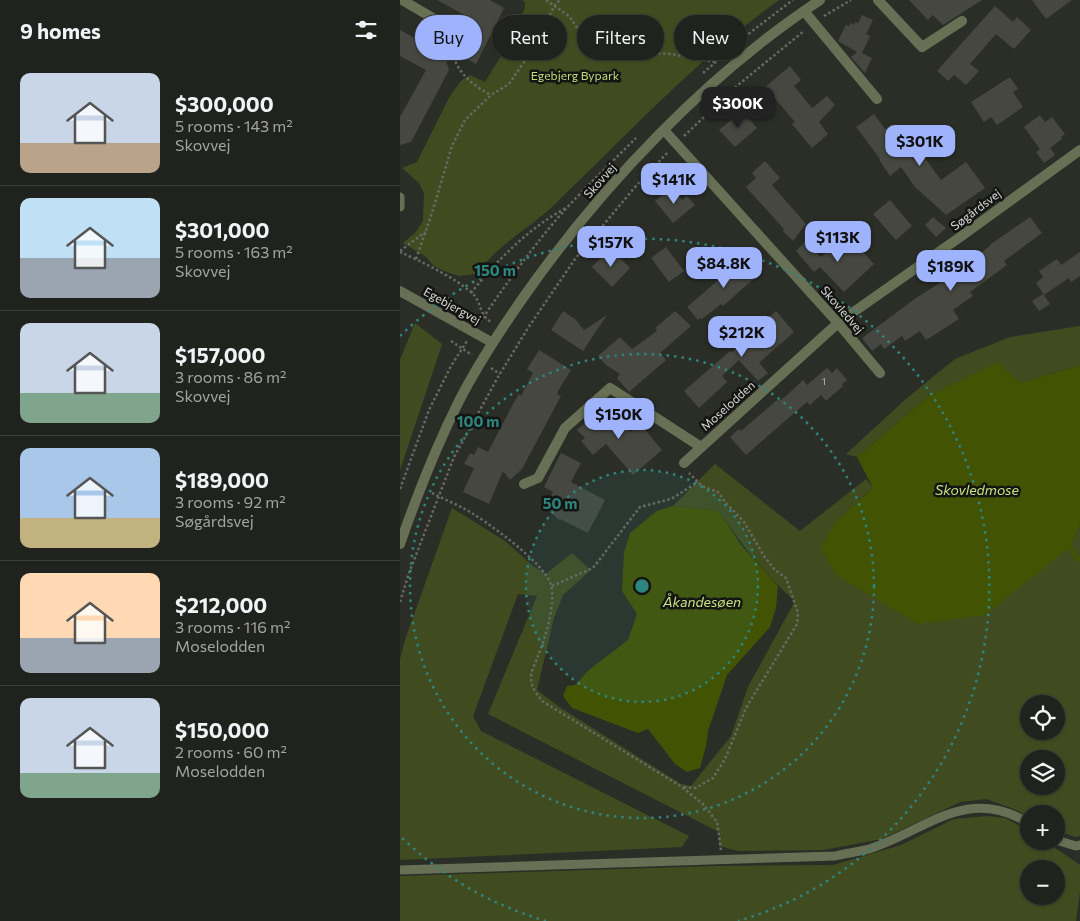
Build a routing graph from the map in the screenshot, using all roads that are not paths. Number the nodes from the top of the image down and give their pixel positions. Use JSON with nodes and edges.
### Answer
{"nodes":[{"id":1,"x":402,"y":0,"type":"edge"},
{"id":2,"x":820,"y":0,"type":"edge"},
{"id":3,"x":878,"y":0,"type":"edge"},
{"id":4,"x":804,"y":11,"type":"junction"},
{"id":5,"x":428,"y":15,"type":"edge"},
{"id":6,"x":962,"y":21,"type":"dead end"},
{"id":7,"x":877,"y":99,"type":"dead end"},
{"id":8,"x":664,"y":130,"type":"junction"},
{"id":9,"x":1080,"y":150,"type":"edge"},
{"id":10,"x":400,"y":197,"type":"edge"},
{"id":11,"x":400,"y":206,"type":"edge"},
{"id":12,"x":400,"y":291,"type":"edge"},
{"id":13,"x":838,"y":323,"type":"junction"},
{"id":14,"x":493,"y":343,"type":"junction"},
{"id":15,"x":880,"y":373,"type":"dead end"},
{"id":16,"x":701,"y":447,"type":"junction"},
{"id":17,"x":684,"y":463,"type":"road end"},
{"id":18,"x":524,"y":484,"type":"dead end"},
{"id":19,"x":400,"y":544,"type":"edge"},
{"id":20,"x":1020,"y":818,"type":"edge"},
{"id":21,"x":1065,"y":842,"type":"edge"},
{"id":22,"x":1080,"y":846,"type":"edge"},
{"id":23,"x":400,"y":870,"type":"edge"}],
"edges":[{"from":1,"to":5,"type":"street"},
{"from":2,"to":4,"type":"street","name":"Skovvej"},
{"from":3,"to":6,"type":"street"},
{"from":4,"to":7,"type":"street"},
{"from":4,"to":8,"type":"street","name":"Skovvej"},
{"from":8,"to":13,"type":"street","name":"Skovledvej"},
{"from":8,"to":14,"type":"street","name":"Skovvej"},
{"from":9,"to":13,"type":"street","name":"Søgårdsvej"},
{"from":10,"to":11,"type":"lane"},
{"from":12,"to":14,"type":"street","name":"Egebjergvej"},
{"from":13,"to":15,"type":"street","name":"Skovledvej"},
{"from":13,"to":16,"type":"street","name":"Moselodden"},
{"from":14,"to":19,"type":"street","name":"Skovvej"},
{"from":16,"to":17,"type":"street","name":"Moselodden"},
{"from":16,"to":18,"type":"street","name":"Moselodden"},
{"from":20,"to":23,"type":"lane"},
{"from":21,"to":22,"type":"lane"}]}
